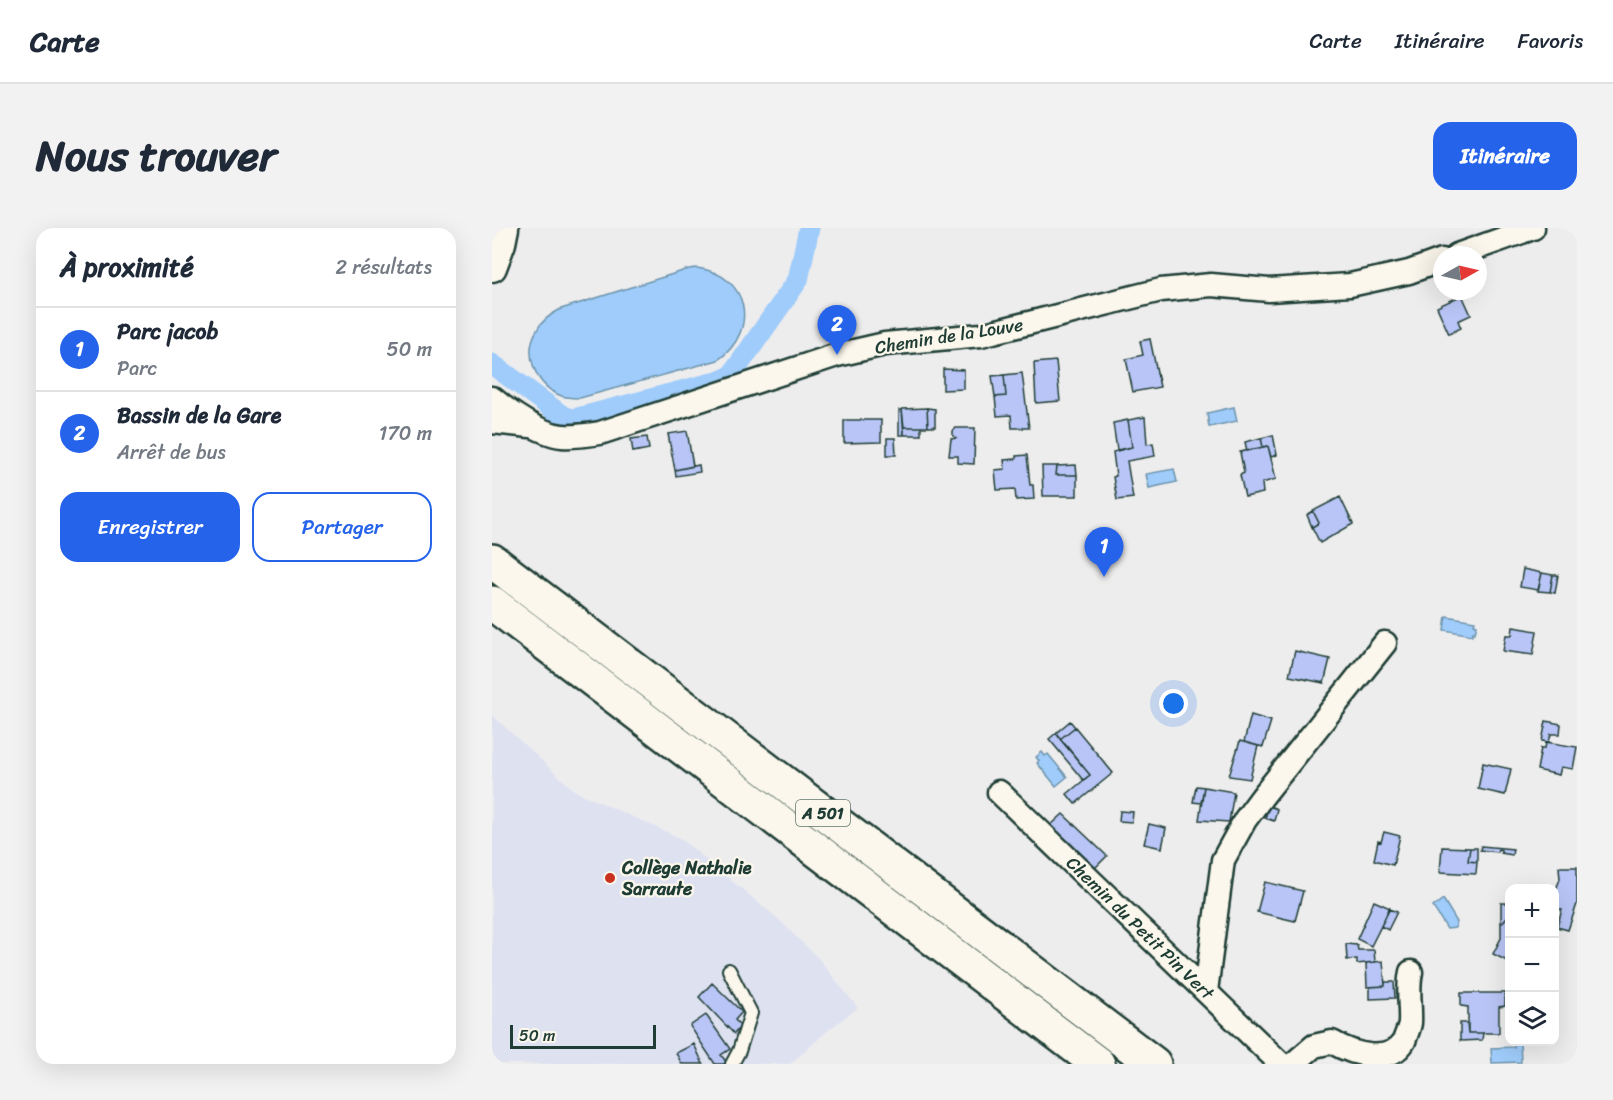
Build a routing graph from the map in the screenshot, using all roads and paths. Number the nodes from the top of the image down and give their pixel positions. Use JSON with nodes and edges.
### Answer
{"nodes":[{"id":1,"x":504,"y":228,"type":"edge"},
{"id":2,"x":1533,"y":228,"type":"edge"},
{"id":3,"x":1482,"y":246,"type":"edge"},
{"id":4,"x":1433,"y":263,"type":"edge"},
{"id":5,"x":492,"y":267,"type":"edge"},
{"id":6,"x":492,"y":398,"type":"edge"},
{"id":7,"x":492,"y":422,"type":"edge"},
{"id":8,"x":535,"y":426,"type":"junction"},
{"id":9,"x":492,"y":561,"type":"edge"},
{"id":10,"x":492,"y":603,"type":"edge"},
{"id":11,"x":1385,"y":643,"type":"dead end"},
{"id":12,"x":999,"y":792,"type":"dead end"},
{"id":13,"x":729,"y":970,"type":"dead end"},
{"id":14,"x":1411,"y":972,"type":"dead end"},
{"id":15,"x":1206,"y":991,"type":"junction"},
{"id":16,"x":732,"y":1064,"type":"edge"},
{"id":17,"x":1098,"y":1064,"type":"edge"},
{"id":18,"x":1154,"y":1064,"type":"edge"},
{"id":19,"x":1281,"y":1064,"type":"edge"},
{"id":20,"x":1293,"y":1064,"type":"edge"}],
"edges":[{"from":1,"to":5,"type":"street"},
{"from":2,"to":3,"type":"street"},
{"from":4,"to":8,"type":"street","name":"Chemin de la Louve"},
{"from":6,"to":8,"type":"street","name":"Chemin de la Louve"},
{"from":7,"to":8,"type":"street","name":"Chemin de la Louve"},
{"from":9,"to":18,"type":"highway","number":"A 501"},
{"from":10,"to":17,"type":"highway","number":"A 501"},
{"from":11,"to":15,"type":"street"},
{"from":12,"to":15,"type":"street","name":"Chemin du Petit Pin Vert"},
{"from":13,"to":16,"type":"lane"},
{"from":14,"to":20,"type":"street"},
{"from":15,"to":19,"type":"street","name":"Chemin du Petit Pin Vert"}]}
